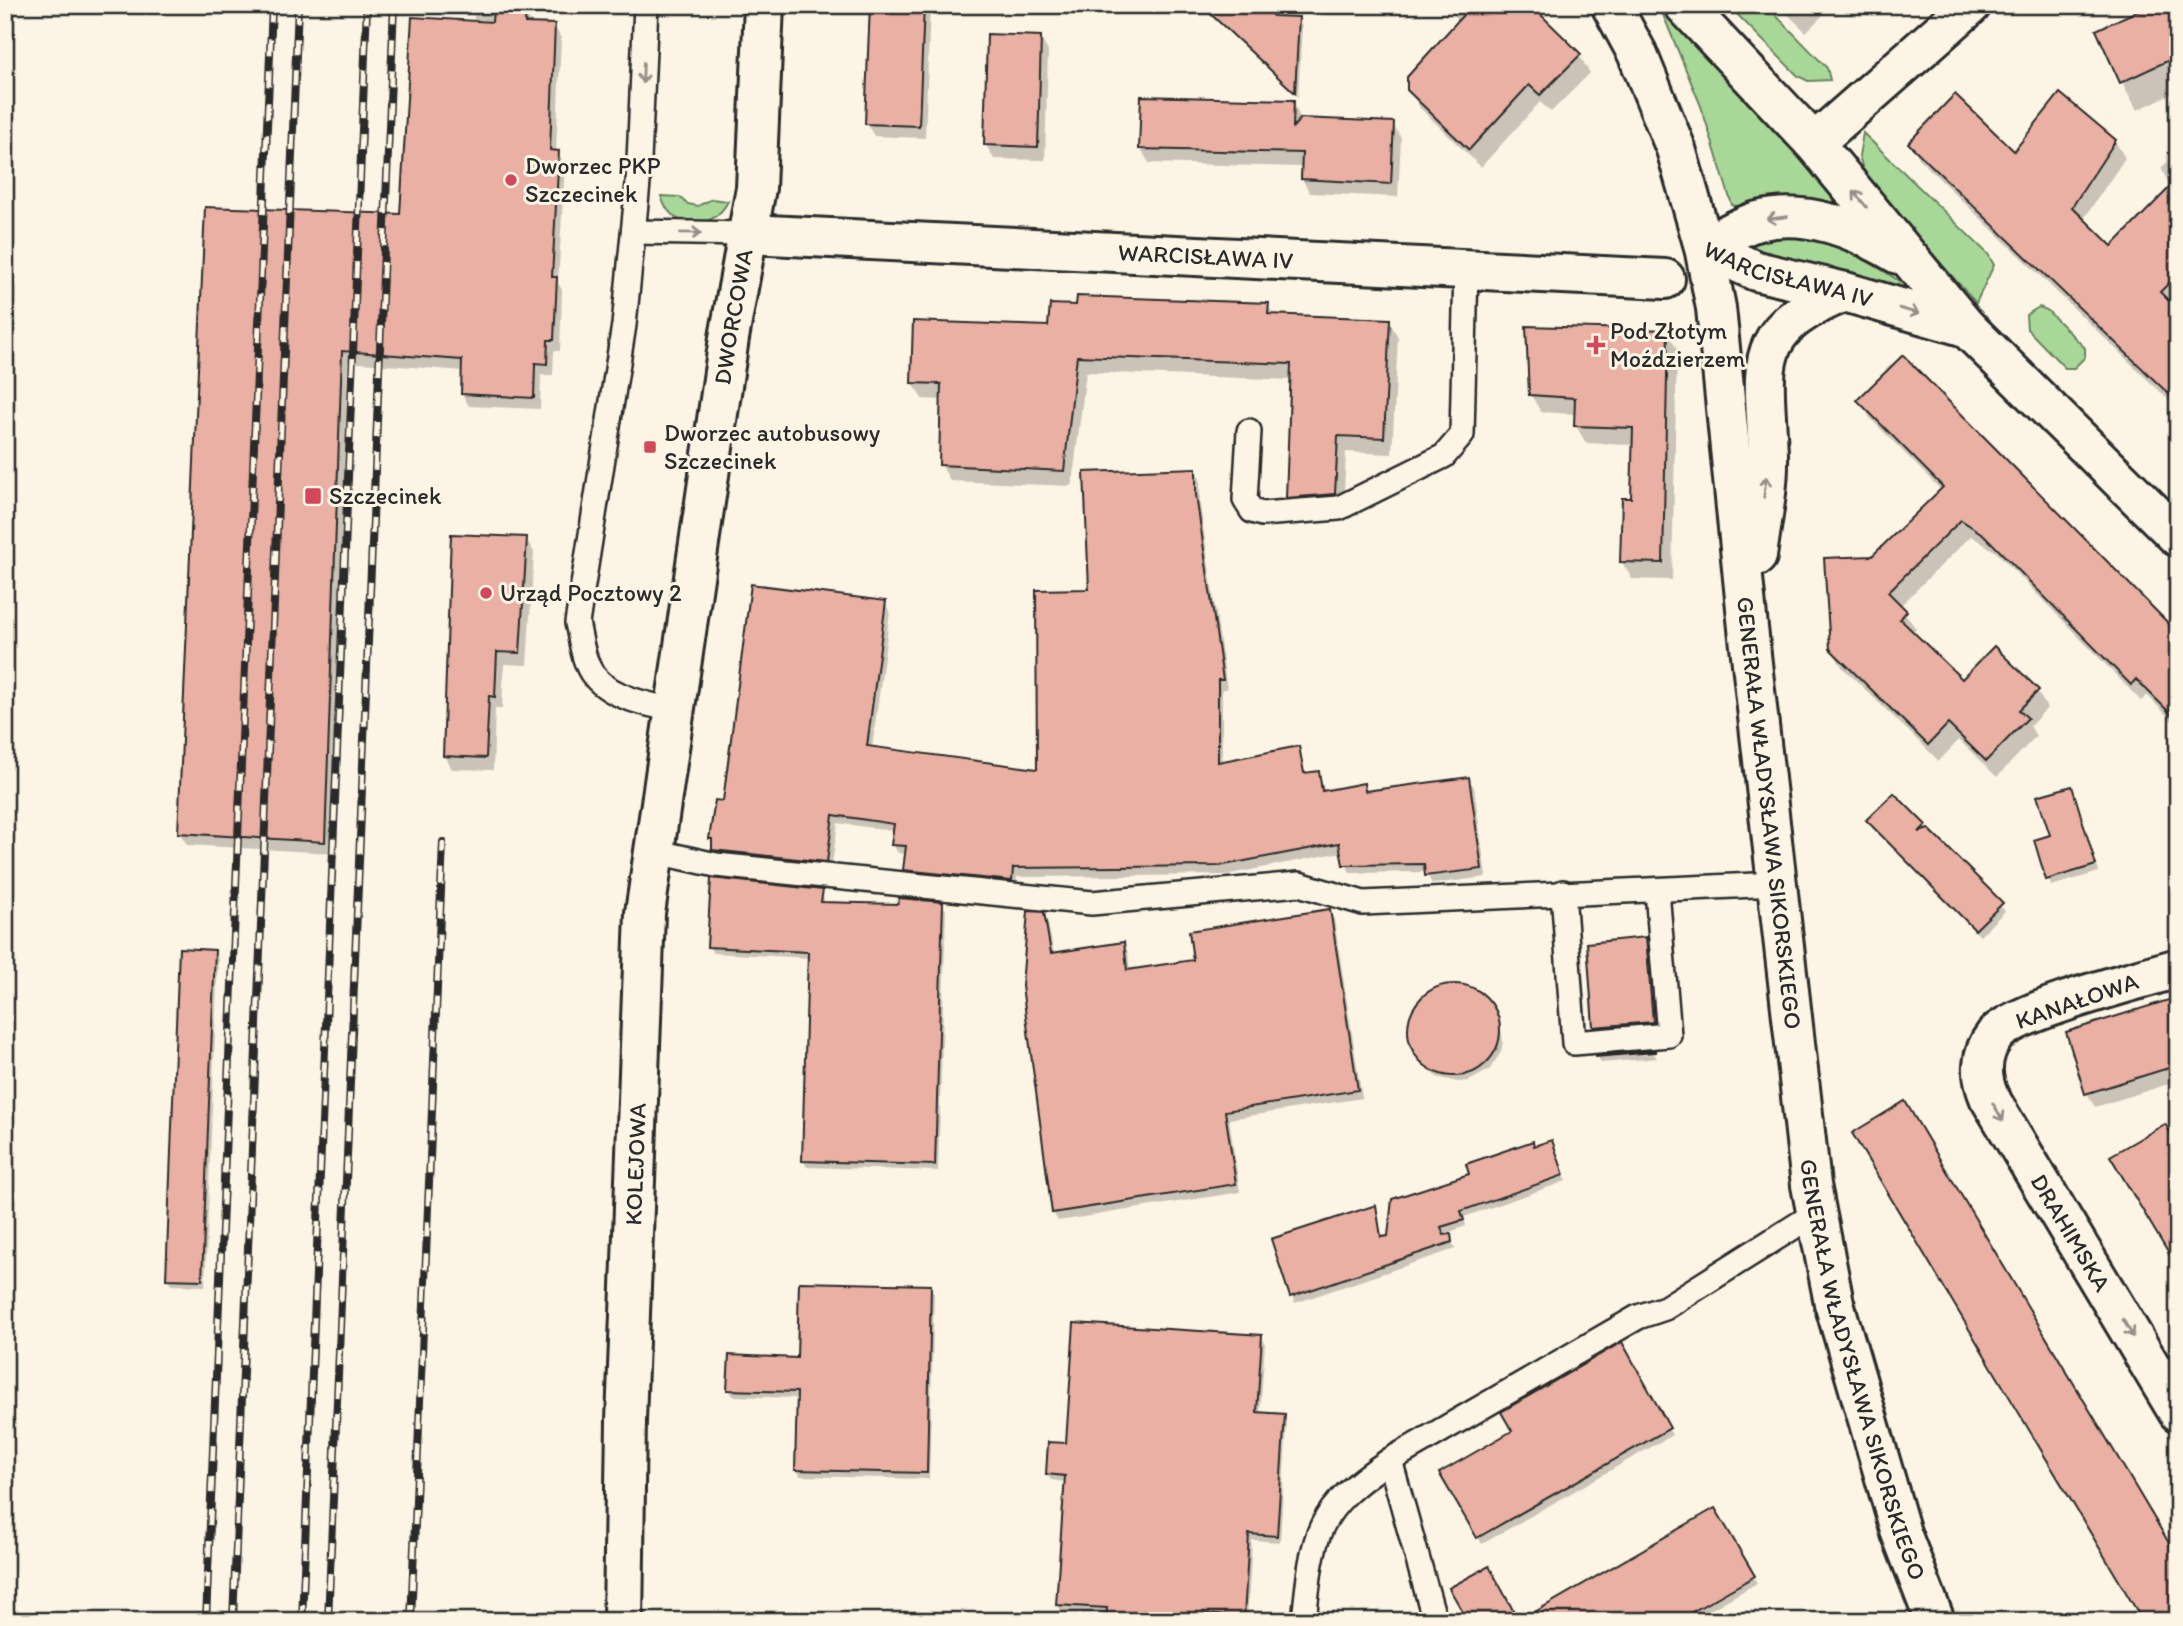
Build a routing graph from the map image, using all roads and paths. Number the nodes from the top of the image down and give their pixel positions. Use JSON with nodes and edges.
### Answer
{"nodes":[{"id":1,"x":646,"y":5,"type":"edge"},
{"id":2,"x":764,"y":5,"type":"edge"},
{"id":3,"x":1611,"y":5,"type":"edge"},
{"id":4,"x":1684,"y":5,"type":"edge"},
{"id":5,"x":1971,"y":5,"type":"edge"},
{"id":6,"x":1814,"y":144,"type":"junction"},
{"id":7,"x":634,"y":232,"type":"junction"},
{"id":8,"x":748,"y":234,"type":"junction"},
{"id":9,"x":1704,"y":247,"type":"junction"},
{"id":10,"x":1910,"y":260,"type":"junction"},
{"id":11,"x":1466,"y":268,"type":"junction"},
{"id":12,"x":1665,"y":279,"type":"dead end"},
{"id":13,"x":1845,"y":292,"type":"junction"},
{"id":14,"x":1966,"y":327,"type":"junction"},
{"id":15,"x":1249,"y":431,"type":"dead end"},
{"id":16,"x":2178,"y":537,"type":"edge"},
{"id":17,"x":1748,"y":628,"type":"junction"},
{"id":18,"x":676,"y":710,"type":"junction"},
{"id":19,"x":653,"y":851,"type":"junction"},
{"id":20,"x":1777,"y":884,"type":"junction"},
{"id":21,"x":1657,"y":891,"type":"junction"},
{"id":22,"x":1563,"y":892,"type":"junction"},
{"id":23,"x":2178,"y":968,"type":"edge"},
{"id":24,"x":1987,"y":1048,"type":"joint"},
{"id":25,"x":1816,"y":1213,"type":"junction"},
{"id":26,"x":2178,"y":1412,"type":"edge"},
{"id":27,"x":1390,"y":1460,"type":"junction"},
{"id":28,"x":623,"y":1621,"type":"edge"},
{"id":29,"x":1304,"y":1621,"type":"edge"},
{"id":30,"x":1435,"y":1621,"type":"edge"},
{"id":31,"x":1935,"y":1621,"type":"edge"}],
"edges":[{"from":1,"to":7,"type":"lane","one_way":true},
{"from":2,"to":8,"type":"street","name":"DWORCOWA"},
{"from":3,"to":9,"type":"street","name":"GENERAŁA WŁADYSŁAWA SIKORSKIEGO"},
{"from":4,"to":6,"type":"street","name":"WARCISŁAWA IV"},
{"from":5,"to":6,"type":"street"},
{"from":10,"to":6,"type":"street","name":"WARCISŁAWA IV","one_way":true},
{"from":7,"to":8,"type":"lane","one_way":true},
{"from":7,"to":18,"type":"lane"},
{"from":8,"to":11,"type":"street","name":"WARCISŁAWA IV"},
{"from":8,"to":18,"type":"street","name":"DWORCOWA"},
{"from":10,"to":9,"type":"street","name":"WARCISŁAWA IV","one_way":true},
{"from":9,"to":13,"type":"street","name":"WARCISŁAWA IV"},
{"from":9,"to":17,"type":"street","name":"GENERAŁA WŁADYSŁAWA SIKORSKIEGO"},
{"from":10,"to":14,"type":"street","name":"WARCISŁAWA IV"},
{"from":11,"to":12,"type":"street","name":"WARCISŁAWA IV"},
{"from":11,"to":15,"type":"lane"},
{"from":13,"to":14,"type":"street","name":"WARCISŁAWA IV","one_way":true},
{"from":17,"to":13,"type":"street","one_way":true},
{"from":14,"to":16,"type":"street","name":"WARCISŁAWA IV"},
{"from":17,"to":20,"type":"street","name":"GENERAŁA WŁADYSŁAWA SIKORSKIEGO"},
{"from":18,"to":19,"type":"street","name":"KOLEJOWA"},
{"from":19,"to":22,"type":"lane"},
{"from":19,"to":28,"type":"street","name":"KOLEJOWA"},
{"from":20,"to":21,"type":"lane"},
{"from":20,"to":25,"type":"street","name":"GENERAŁA WŁADYSŁAWA SIKORSKIEGO"},
{"from":21,"to":22,"type":"lane"},
{"from":21,"to":22,"type":"lane"},
{"from":23,"to":24,"type":"street","name":"KANAŁOWA"},
{"from":24,"to":26,"type":"street","name":"DRAHIMSKA","one_way":true},
{"from":25,"to":27,"type":"lane"},
{"from":25,"to":31,"type":"street","name":"GENERAŁA WŁADYSŁAWA SIKORSKIEGO"},
{"from":27,"to":29,"type":"lane"},
{"from":27,"to":30,"type":"lane"}]}
